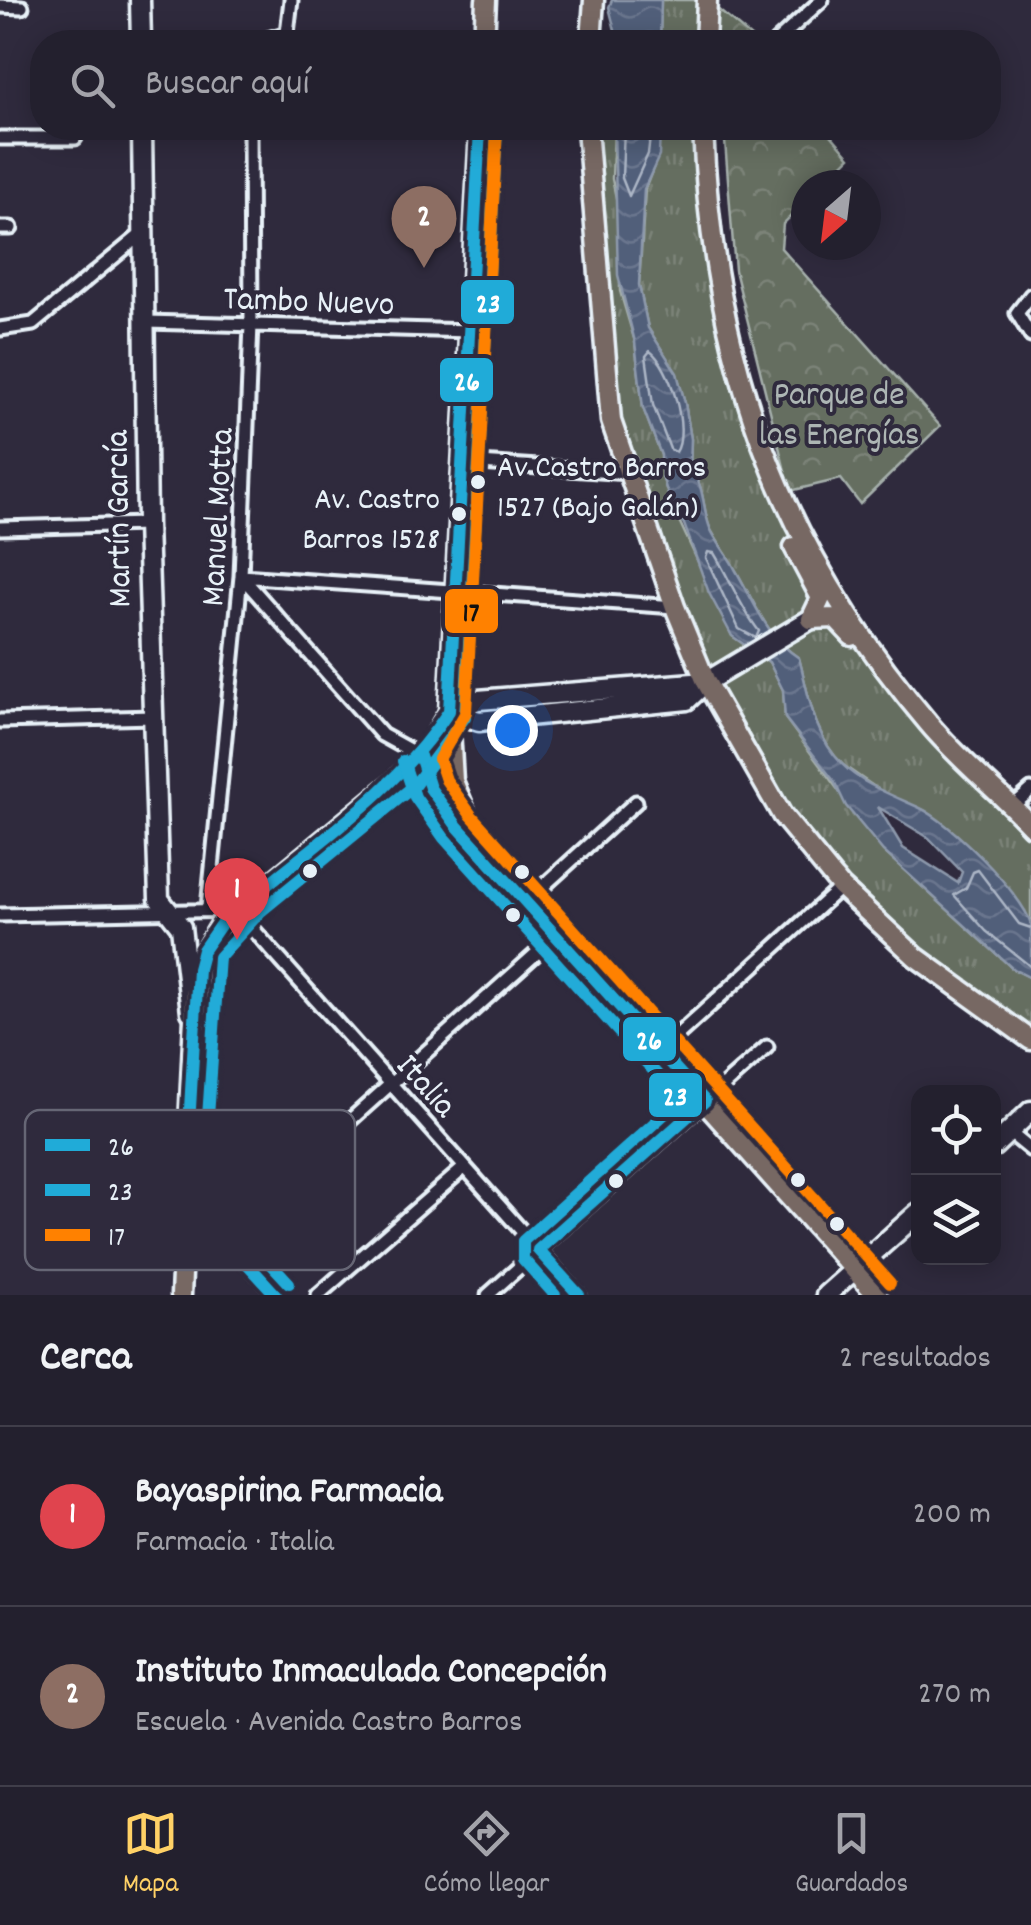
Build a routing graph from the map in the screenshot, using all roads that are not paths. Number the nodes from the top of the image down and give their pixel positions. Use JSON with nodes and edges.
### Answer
{"nodes":[{"id":1,"x":140,"y":0,"type":"edge"},
{"id":2,"x":290,"y":0,"type":"edge"},
{"id":3,"x":486,"y":0,"type":"edge"},
{"id":4,"x":594,"y":0,"type":"edge"},
{"id":5,"x":706,"y":0,"type":"edge"},
{"id":6,"x":822,"y":0,"type":"edge"},
{"id":7,"x":0,"y":6,"type":"edge"},
{"id":8,"x":22,"y":7,"type":"dead end"},
{"id":9,"x":141,"y":30,"type":"edge"},
{"id":10,"x":287,"y":30,"type":"edge"},
{"id":11,"x":485,"y":30,"type":"edge"},
{"id":12,"x":592,"y":30,"type":"edge"},
{"id":13,"x":705,"y":30,"type":"edge"},
{"id":14,"x":789,"y":30,"type":"edge"},
{"id":15,"x":0,"y":138,"type":"edge"},
{"id":16,"x":30,"y":138,"type":"edge"},
{"id":17,"x":142,"y":140,"type":"edge"},
{"id":18,"x":250,"y":140,"type":"edge"},
{"id":19,"x":479,"y":140,"type":"edge"},
{"id":20,"x":589,"y":140,"type":"edge"},
{"id":21,"x":704,"y":140,"type":"edge"},
{"id":22,"x":144,"y":232,"type":"junction"},
{"id":23,"x":1031,"y":295,"type":"edge"},
{"id":24,"x":146,"y":322,"type":"junction"},
{"id":25,"x":251,"y":324,"type":"junction"},
{"id":26,"x":0,"y":329,"type":"edge"},
{"id":27,"x":471,"y":331,"type":"junction"},
{"id":28,"x":1031,"y":336,"type":"edge"},
{"id":29,"x":764,"y":457,"type":"junction"},
{"id":30,"x":464,"y":462,"type":"junction"},
{"id":31,"x":630,"y":473,"type":"junction"},
{"id":32,"x":147,"y":524,"type":"junction"},
{"id":33,"x":0,"y":528,"type":"edge"},
{"id":34,"x":241,"y":576,"type":"junction"},
{"id":35,"x":457,"y":590,"type":"junction"},
{"id":36,"x":674,"y":608,"type":"junction"},
{"id":37,"x":814,"y":617,"type":"junction"},
{"id":38,"x":712,"y":679,"type":"junction"},
{"id":39,"x":450,"y":711,"type":"junction"},
{"id":40,"x":154,"y":717,"type":"junction"},
{"id":41,"x":0,"y":721,"type":"edge"},
{"id":42,"x":420,"y":756,"type":"junction"},
{"id":43,"x":394,"y":782,"type":"junction"},
{"id":44,"x":430,"y":788,"type":"junction"},
{"id":45,"x":1031,"y":790,"type":"edge"},
{"id":46,"x":636,"y":802,"type":"dead end"},
{"id":47,"x":1013,"y":806,"type":"junction"},
{"id":48,"x":1031,"y":827,"type":"edge"},
{"id":49,"x":481,"y":849,"type":"junction"},
{"id":50,"x":841,"y":887,"type":"junction"},
{"id":51,"x":527,"y":900,"type":"junction"},
{"id":52,"x":162,"y":908,"type":"junction"},
{"id":53,"x":208,"y":908,"type":"junction"},
{"id":54,"x":236,"y":910,"type":"junction"},
{"id":55,"x":0,"y":915,"type":"edge"},
{"id":56,"x":558,"y":934,"type":"junction"},
{"id":57,"x":194,"y":1027,"type":"junction"},
{"id":58,"x":1031,"y":1040,"type":"edge"},
{"id":59,"x":767,"y":1047,"type":"dead end"},
{"id":60,"x":660,"y":1051,"type":"junction"},
{"id":61,"x":390,"y":1082,"type":"junction"},
{"id":62,"x":705,"y":1101,"type":"junction"},
{"id":63,"x":190,"y":1110,"type":"edge"},
{"id":64,"x":1031,"y":1111,"type":"edge"},
{"id":65,"x":355,"y":1114,"type":"edge"},
{"id":66,"x":1009,"y":1132,"type":"junction"},
{"id":67,"x":1001,"y":1139,"type":"edge"},
{"id":68,"x":1031,"y":1150,"type":"edge"},
{"id":69,"x":464,"y":1166,"type":"junction"},
{"id":70,"x":911,"y":1218,"type":"edge"},
{"id":71,"x":538,"y":1250,"type":"junction"},
{"id":72,"x":355,"y":1262,"type":"edge"},
{"id":73,"x":254,"y":1270,"type":"edge"},
{"id":74,"x":346,"y":1270,"type":"edge"},
{"id":75,"x":855,"y":1270,"type":"junction"},
{"id":76,"x":182,"y":1271,"type":"edge"},
{"id":77,"x":181,"y":1295,"type":"edge"},
{"id":78,"x":276,"y":1295,"type":"edge"},
{"id":79,"x":318,"y":1295,"type":"edge"},
{"id":80,"x":488,"y":1295,"type":"edge"},
{"id":81,"x":579,"y":1295,"type":"edge"},
{"id":82,"x":826,"y":1295,"type":"edge"},
{"id":83,"x":878,"y":1295,"type":"edge"}],
"edges":[{"from":1,"to":9,"type":"main road"},
{"from":2,"to":10,"type":"street"},
{"from":3,"to":11,"type":"main road"},
{"from":4,"to":12,"type":"main road"},
{"from":5,"to":13,"type":"main road"},
{"from":6,"to":14,"type":"street"},
{"from":7,"to":8,"type":"street"},
{"from":15,"to":16,"type":"street"},
{"from":17,"to":22,"type":"main road","name":"Martín García"},
{"from":18,"to":25,"type":"street","name":"Manuel Motta"},
{"from":19,"to":27,"type":"main road"},
{"from":20,"to":31,"type":"main road"},
{"from":21,"to":29,"type":"main road"},
{"from":22,"to":24,"type":"main road","name":"Martín García"},
{"from":22,"to":26,"type":"street"},
{"from":23,"to":28,"type":"street"},
{"from":24,"to":25,"type":"street","name":"Tambo Nuevo"},
{"from":24,"to":32,"type":"main road","name":"Martín García"},
{"from":25,"to":27,"type":"street","name":"Tambo Nuevo"},
{"from":25,"to":34,"type":"street","name":"Manuel Motta"},
{"from":27,"to":30,"type":"main road"},
{"from":29,"to":37,"type":"main road"},
{"from":29,"to":47,"type":"main road"},
{"from":30,"to":31,"type":"street"},
{"from":30,"to":35,"type":"main road"},
{"from":31,"to":36,"type":"main road"},
{"from":32,"to":33,"type":"street"},
{"from":32,"to":40,"type":"main road","name":"Martín García"},
{"from":34,"to":35,"type":"street"},
{"from":34,"to":42,"type":"street"},
{"from":34,"to":53,"type":"street","name":"Manuel Motta"},
{"from":35,"to":36,"type":"street"},
{"from":35,"to":39,"type":"main road"},
{"from":36,"to":38,"type":"main road"},
{"from":37,"to":38,"type":"main road"},
{"from":37,"to":48,"type":"main road"},
{"from":38,"to":39,"type":"main road"},
{"from":38,"to":50,"type":"main road"},
{"from":39,"to":42,"type":"main road"},
{"from":39,"to":49,"type":"main road"},
{"from":40,"to":41,"type":"street"},
{"from":40,"to":52,"type":"main road","name":"Martín García"},
{"from":42,"to":43,"type":"main road"},
{"from":42,"to":44,"type":"main road"},
{"from":43,"to":44,"type":"main road"},
{"from":43,"to":54,"type":"main road"},
{"from":44,"to":49,"type":"main road"},
{"from":45,"to":47,"type":"street"},
{"from":46,"to":51,"type":"street"},
{"from":47,"to":48,"type":"main road"},
{"from":49,"to":51,"type":"main road"},
{"from":50,"to":58,"type":"main road"},
{"from":50,"to":60,"type":"street"},
{"from":51,"to":56,"type":"main road"},
{"from":52,"to":53,"type":"street"},
{"from":52,"to":55,"type":"street"},
{"from":52,"to":57,"type":"main road"},
{"from":53,"to":54,"type":"street"},
{"from":54,"to":57,"type":"main road"},
{"from":54,"to":61,"type":"street","name":"Italia"},
{"from":56,"to":60,"type":"main road"},
{"from":56,"to":61,"type":"street"},
{"from":57,"to":63,"type":"main road"},
{"from":59,"to":62,"type":"street"},
{"from":60,"to":62,"type":"main road"},
{"from":61,"to":65,"type":"street"},
{"from":61,"to":69,"type":"street","name":"Italia"},
{"from":62,"to":71,"type":"street"},
{"from":62,"to":75,"type":"main road"},
{"from":64,"to":66,"type":"main road"},
{"from":66,"to":67,"type":"main road"},
{"from":66,"to":68,"type":"street"},
{"from":69,"to":71,"type":"street","name":"Italia"},
{"from":69,"to":72,"type":"street"},
{"from":70,"to":75,"type":"main road"},
{"from":71,"to":80,"type":"street"},
{"from":71,"to":81,"type":"street","name":"Italia"},
{"from":73,"to":78,"type":"street"},
{"from":74,"to":79,"type":"street"},
{"from":75,"to":82,"type":"main road"},
{"from":75,"to":83,"type":"main road"},
{"from":76,"to":77,"type":"main road"}]}
